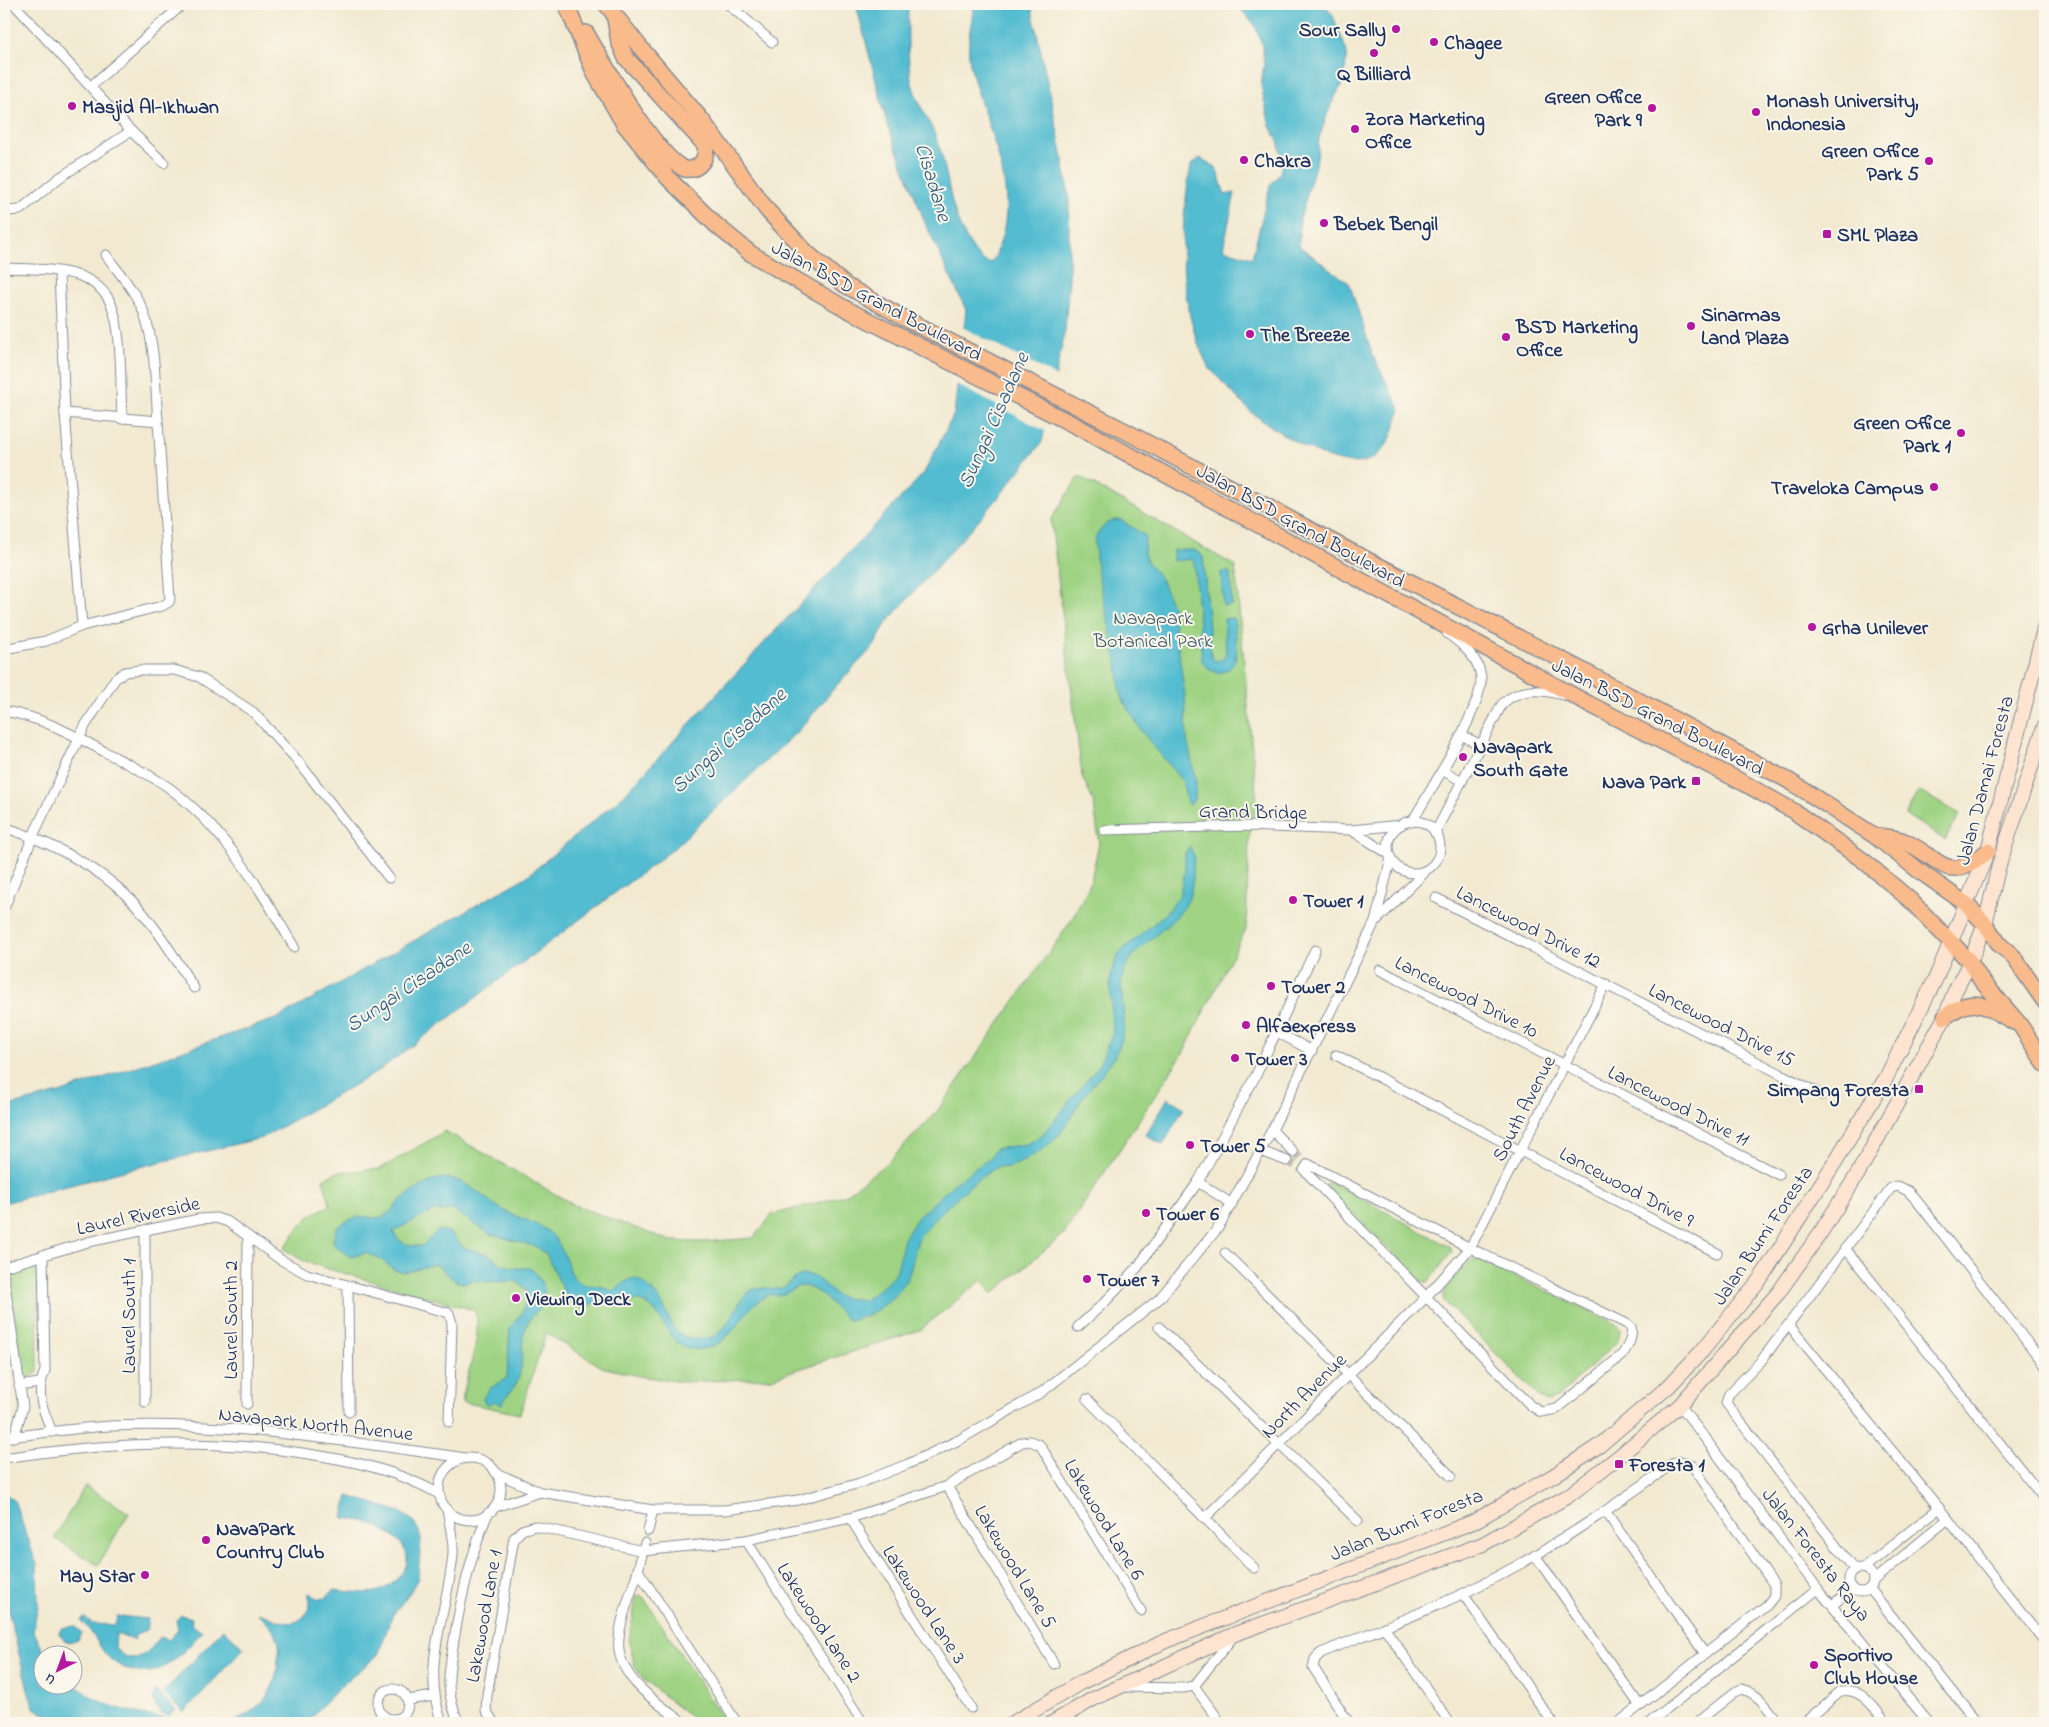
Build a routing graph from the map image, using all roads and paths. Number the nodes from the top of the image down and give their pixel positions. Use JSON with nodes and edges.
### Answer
{"nodes":[{"id":1,"x":14,"y":4,"type":"edge"},
{"id":2,"x":183,"y":4,"type":"edge"},
{"id":3,"x":567,"y":4,"type":"edge"},
{"id":4,"x":606,"y":4,"type":"edge"},
{"id":5,"x":728,"y":4,"type":"edge"},
{"id":6,"x":615,"y":17,"type":"junction"},
{"id":7,"x":772,"y":42,"type":"dead end"},
{"id":8,"x":91,"y":86,"type":"junction"},
{"id":9,"x":131,"y":131,"type":"junction"},
{"id":10,"x":164,"y":163,"type":"dead end"},
{"id":11,"x":4,"y":207,"type":"edge"},
{"id":12,"x":106,"y":255,"type":"dead end"},
{"id":13,"x":4,"y":268,"type":"edge"},
{"id":14,"x":59,"y":272,"type":"junction"},
{"id":15,"x":66,"y":413,"type":"junction"},
{"id":16,"x":122,"y":419,"type":"junction"},
{"id":17,"x":158,"y":421,"type":"junction"},
{"id":18,"x":1410,"y":607,"type":"junction"},
{"id":19,"x":2045,"y":625,"type":"edge"},
{"id":20,"x":82,"y":626,"type":"junction"},
{"id":21,"x":4,"y":649,"type":"edge"},
{"id":22,"x":1589,"y":704,"type":"junction"},
{"id":23,"x":4,"y":711,"type":"edge"},
{"id":24,"x":2045,"y":725,"type":"edge"},
{"id":25,"x":1461,"y":735,"type":"junction"},
{"id":26,"x":80,"y":738,"type":"junction"},
{"id":27,"x":1481,"y":745,"type":"junction"},
{"id":28,"x":1442,"y":770,"type":"junction"},
{"id":29,"x":1462,"y":781,"type":"junction"},
{"id":30,"x":1412,"y":822,"type":"junction"},
{"id":31,"x":1401,"y":825,"type":"junction"},
{"id":32,"x":4,"y":826,"type":"edge"},
{"id":33,"x":1104,"y":830,"type":"dead end"},
{"id":34,"x":1351,"y":830,"type":"junction"},
{"id":35,"x":1435,"y":833,"type":"junction"},
{"id":36,"x":33,"y":836,"type":"junction"},
{"id":37,"x":1875,"y":836,"type":"junction"},
{"id":38,"x":1988,"y":852,"type":"junction"},
{"id":39,"x":1390,"y":856,"type":"junction"},
{"id":40,"x":1428,"y":869,"type":"junction"},
{"id":41,"x":389,"y":878,"type":"dead end"},
{"id":42,"x":1436,"y":898,"type":"dead end"},
{"id":43,"x":1966,"y":904,"type":"junction"},
{"id":44,"x":4,"y":908,"type":"edge"},
{"id":45,"x":1375,"y":922,"type":"junction"},
{"id":46,"x":1985,"y":924,"type":"junction"},
{"id":47,"x":1950,"y":941,"type":"junction"},
{"id":48,"x":294,"y":947,"type":"dead end"},
{"id":49,"x":1315,"y":950,"type":"dead end"},
{"id":50,"x":1970,"y":962,"type":"junction"},
{"id":51,"x":1380,"y":970,"type":"dead end"},
{"id":52,"x":1606,"y":984,"type":"junction"},
{"id":53,"x":194,"y":988,"type":"dead end"},
{"id":54,"x":2045,"y":1002,"type":"edge"},
{"id":55,"x":1944,"y":1017,"type":"junction"},
{"id":56,"x":2020,"y":1026,"type":"junction"},
{"id":57,"x":1277,"y":1032,"type":"junction"},
{"id":58,"x":1312,"y":1051,"type":"junction"},
{"id":59,"x":1336,"y":1055,"type":"dead end"},
{"id":60,"x":2045,"y":1064,"type":"edge"},
{"id":61,"x":1564,"y":1066,"type":"junction"},
{"id":62,"x":1822,"y":1095,"type":"dead end"},
{"id":63,"x":1272,"y":1130,"type":"junction"},
{"id":64,"x":1521,"y":1150,"type":"junction"},
{"id":65,"x":1261,"y":1151,"type":"junction"},
{"id":66,"x":1294,"y":1152,"type":"tunnel mouth"},
{"id":67,"x":1287,"y":1161,"type":"tunnel mouth"},
{"id":68,"x":1779,"y":1175,"type":"dead end"},
{"id":69,"x":1198,"y":1182,"type":"junction"},
{"id":70,"x":1232,"y":1204,"type":"junction"},
{"id":71,"x":145,"y":1230,"type":"junction"},
{"id":72,"x":248,"y":1236,"type":"junction"},
{"id":73,"x":1470,"y":1248,"type":"junction"},
{"id":74,"x":1845,"y":1248,"type":"junction"},
{"id":75,"x":1225,"y":1253,"type":"dead end"},
{"id":76,"x":1717,"y":1253,"type":"dead end"},
{"id":77,"x":43,"y":1255,"type":"junction"},
{"id":78,"x":4,"y":1267,"type":"edge"},
{"id":79,"x":4,"y":1278,"type":"edge"},
{"id":80,"x":348,"y":1287,"type":"junction"},
{"id":81,"x":1426,"y":1297,"type":"junction"},
{"id":82,"x":1789,"y":1325,"type":"junction"},
{"id":83,"x":1078,"y":1327,"type":"dead end"},
{"id":84,"x":1159,"y":1327,"type":"dead end"},
{"id":85,"x":2045,"y":1365,"type":"edge"},
{"id":86,"x":1348,"y":1375,"type":"junction"},
{"id":87,"x":39,"y":1383,"type":"junction"},
{"id":88,"x":19,"y":1386,"type":"junction"},
{"id":89,"x":1088,"y":1399,"type":"dead end"},
{"id":90,"x":146,"y":1402,"type":"dead end"},
{"id":91,"x":247,"y":1404,"type":"dead end"},
{"id":92,"x":1680,"y":1405,"type":"junction"},
{"id":93,"x":349,"y":1412,"type":"dead end"},
{"id":94,"x":449,"y":1422,"type":"dead end"},
{"id":95,"x":163,"y":1426,"type":"junction"},
{"id":96,"x":52,"y":1432,"type":"junction"},
{"id":97,"x":14,"y":1437,"type":"junction"},
{"id":98,"x":4,"y":1438,"type":"edge"},
{"id":99,"x":163,"y":1442,"type":"junction"},
{"id":100,"x":1279,"y":1444,"type":"junction"},
{"id":101,"x":4,"y":1458,"type":"edge"},
{"id":102,"x":466,"y":1458,"type":"junction"},
{"id":103,"x":496,"y":1473,"type":"junction"},
{"id":104,"x":1451,"y":1476,"type":"dead end"},
{"id":105,"x":947,"y":1486,"type":"junction"},
{"id":106,"x":540,"y":1492,"type":"junction"},
{"id":107,"x":440,"y":1494,"type":"junction"},
{"id":108,"x":2045,"y":1500,"type":"edge"},
{"id":109,"x":1939,"y":1508,"type":"junction"},
{"id":110,"x":447,"y":1509,"type":"junction"},
{"id":111,"x":492,"y":1510,"type":"junction"},
{"id":112,"x":653,"y":1510,"type":"junction"},
{"id":113,"x":1606,"y":1512,"type":"junction"},
{"id":114,"x":1206,"y":1517,"type":"junction"},
{"id":115,"x":850,"y":1518,"type":"junction"},
{"id":116,"x":1948,"y":1519,"type":"junction"},
{"id":117,"x":1358,"y":1521,"type":"dead end"},
{"id":118,"x":1473,"y":1522,"type":"junction"},
{"id":119,"x":648,"y":1531,"type":"dead end"},
{"id":120,"x":746,"y":1540,"type":"junction"},
{"id":121,"x":1484,"y":1544,"type":"junction"},
{"id":122,"x":644,"y":1547,"type":"junction"},
{"id":123,"x":1535,"y":1555,"type":"junction"},
{"id":124,"x":1865,"y":1567,"type":"junction"},
{"id":125,"x":1254,"y":1568,"type":"dead end"},
{"id":126,"x":1854,"y":1569,"type":"junction"},
{"id":127,"x":638,"y":1570,"type":"junction"},
{"id":128,"x":1874,"y":1580,"type":"junction"},
{"id":129,"x":1852,"y":1587,"type":"junction"},
{"id":130,"x":1818,"y":1589,"type":"junction"},
{"id":131,"x":1870,"y":1589,"type":"junction"},
{"id":132,"x":1463,"y":1594,"type":"junction"},
{"id":133,"x":1833,"y":1605,"type":"junction"},
{"id":134,"x":1141,"y":1611,"type":"dead end"},
{"id":135,"x":1384,"y":1627,"type":"junction"},
{"id":136,"x":1235,"y":1634,"type":"junction"},
{"id":137,"x":2045,"y":1642,"type":"edge"},
{"id":138,"x":1705,"y":1654,"type":"junction"},
{"id":139,"x":1054,"y":1664,"type":"dead end"},
{"id":140,"x":1194,"y":1686,"type":"junction"},
{"id":141,"x":1119,"y":1687,"type":"junction"},
{"id":142,"x":434,"y":1696,"type":"junction"},
{"id":143,"x":408,"y":1700,"type":"junction"},
{"id":144,"x":1640,"y":1706,"type":"junction"},
{"id":145,"x":971,"y":1708,"type":"dead end"},
{"id":146,"x":404,"y":1715,"type":"junction"},
{"id":147,"x":390,"y":1721,"type":"edge"},
{"id":148,"x":410,"y":1723,"type":"edge"},
{"id":149,"x":442,"y":1723,"type":"edge"},
{"id":150,"x":459,"y":1723,"type":"edge"},
{"id":151,"x":494,"y":1723,"type":"edge"},
{"id":152,"x":684,"y":1723,"type":"edge"},
{"id":153,"x":737,"y":1723,"type":"edge"},
{"id":154,"x":863,"y":1723,"type":"edge"},
{"id":155,"x":1013,"y":1723,"type":"edge"},
{"id":156,"x":1052,"y":1723,"type":"edge"},
{"id":157,"x":1221,"y":1723,"type":"edge"},
{"id":158,"x":1349,"y":1723,"type":"edge"},
{"id":159,"x":1450,"y":1723,"type":"edge"},
{"id":160,"x":1553,"y":1723,"type":"edge"},
{"id":161,"x":1618,"y":1723,"type":"edge"},
{"id":162,"x":1649,"y":1723,"type":"edge"},
{"id":163,"x":1696,"y":1723,"type":"edge"},
{"id":164,"x":1779,"y":1723,"type":"edge"},
{"id":165,"x":1804,"y":1723,"type":"edge"},
{"id":166,"x":1886,"y":1723,"type":"edge"},
{"id":167,"x":1929,"y":1723,"type":"edge"},
{"id":168,"x":1977,"y":1723,"type":"edge"}],
"edges":[{"from":1,"to":8,"type":"street"},
{"from":2,"to":8,"type":"street"},
{"from":3,"to":6,"type":"main road"},
{"from":3,"to":18,"type":"main road","name":"Jalan BSD Grand Boulevard"},
{"from":4,"to":6,"type":"main road","name":"Jalan BSD Grand Boulevard"},
{"from":5,"to":7,"type":"street"},
{"from":6,"to":37,"type":"main road","name":"Jalan BSD Grand Boulevard"},
{"from":8,"to":9,"type":"street"},
{"from":9,"to":10,"type":"street"},
{"from":9,"to":11,"type":"street"},
{"from":12,"to":17,"type":"street"},
{"from":13,"to":14,"type":"street"},
{"from":14,"to":15,"type":"street"},
{"from":14,"to":16,"type":"street"},
{"from":15,"to":16,"type":"street"},
{"from":15,"to":20,"type":"street"},
{"from":16,"to":17,"type":"street"},
{"from":17,"to":20,"type":"street"},
{"from":18,"to":22,"type":"main road","name":"Jalan BSD Grand Boulevard"},
{"from":18,"to":25,"type":"street"},
{"from":19,"to":38,"type":"main road","name":"Jalan Damai Foresta"},
{"from":20,"to":21,"type":"street"},
{"from":22,"to":27,"type":"street"},
{"from":22,"to":47,"type":"main road","name":"Jalan BSD Grand Boulevard"},
{"from":23,"to":26,"type":"street"},
{"from":24,"to":46,"type":"main road","name":"Jalan Damai Foresta"},
{"from":25,"to":27,"type":"street"},
{"from":25,"to":28,"type":"street"},
{"from":26,"to":36,"type":"street"},
{"from":26,"to":41,"type":"street"},
{"from":26,"to":48,"type":"street"},
{"from":27,"to":29,"type":"street"},
{"from":28,"to":29,"type":"street"},
{"from":28,"to":30,"type":"street"},
{"from":29,"to":35,"type":"street"},
{"from":30,"to":31,"type":"street"},
{"from":30,"to":35,"type":"street"},
{"from":31,"to":34,"type":"street","name":"Grand Bridge"},
{"from":31,"to":39,"type":"street"},
{"from":32,"to":36,"type":"street"},
{"from":33,"to":34,"type":"street","name":"Grand Bridge"},
{"from":34,"to":39,"type":"street"},
{"from":35,"to":40,"type":"street"},
{"from":36,"to":44,"type":"street"},
{"from":36,"to":53,"type":"street"},
{"from":37,"to":38,"type":"main road"},
{"from":37,"to":43,"type":"main road","name":"Jalan BSD Grand Boulevard"},
{"from":38,"to":43,"type":"main road","name":"Jalan Damai Foresta"},
{"from":39,"to":40,"type":"street"},
{"from":39,"to":45,"type":"street"},
{"from":40,"to":45,"type":"street"},
{"from":42,"to":52,"type":"street","name":"Lancewood Drive 12"},
{"from":43,"to":46,"type":"main road","name":"Jalan BSD Grand Boulevard"},
{"from":43,"to":47,"type":"main road","name":"Jalan Damai Foresta"},
{"from":45,"to":58,"type":"street"},
{"from":46,"to":50,"type":"main road","name":"Jalan Damai Foresta"},
{"from":46,"to":54,"type":"main road","name":"Jalan BSD Grand Boulevard"},
{"from":47,"to":50,"type":"main road","name":"Jalan BSD Grand Boulevard"},
{"from":47,"to":118,"type":"main road","name":"Jalan Bumi Foresta"},
{"from":49,"to":57,"type":"street"},
{"from":50,"to":55,"type":"main road","name":"Jalan Bumi Foresta"},
{"from":50,"to":56,"type":"main road","name":"Jalan BSD Grand Boulevard"},
{"from":51,"to":61,"type":"street","name":"Lancewood Drive 10"},
{"from":52,"to":61,"type":"street","name":"South Avenue"},
{"from":52,"to":62,"type":"street","name":"Lancewood Drive 15"},
{"from":55,"to":56,"type":"main road"},
{"from":55,"to":92,"type":"main road","name":"Jalan Bumi Foresta"},
{"from":56,"to":60,"type":"main road","name":"Jalan BSD Grand Boulevard"},
{"from":57,"to":58,"type":"street"},
{"from":57,"to":69,"type":"street"},
{"from":58,"to":63,"type":"street"},
{"from":59,"to":64,"type":"street","name":"Lancewood Drive 9"},
{"from":61,"to":64,"type":"street","name":"South Avenue"},
{"from":61,"to":68,"type":"street","name":"Lancewood Drive 11"},
{"from":63,"to":65,"type":"street"},
{"from":63,"to":66,"type":"street"},
{"from":64,"to":73,"type":"street","name":"South Avenue"},
{"from":64,"to":76,"type":"street","name":"Lancewood Drive 9"},
{"from":65,"to":67,"type":"street"},
{"from":65,"to":70,"type":"street"},
{"from":69,"to":70,"type":"street"},
{"from":69,"to":83,"type":"street"},
{"from":70,"to":112,"type":"street"},
{"from":71,"to":72,"type":"street","name":"Laurel Riverside"},
{"from":71,"to":77,"type":"street","name":"Laurel Riverside"},
{"from":71,"to":90,"type":"street","name":"Laurel South 1"},
{"from":72,"to":80,"type":"street","name":"Laurel Riverside"},
{"from":72,"to":91,"type":"street","name":"Laurel South 2"},
{"from":73,"to":81,"type":"street","name":"South Avenue"},
{"from":73,"to":81,"type":"street"},
{"from":73,"to":81,"type":"street"},
{"from":74,"to":82,"type":"street"},
{"from":74,"to":85,"type":"street"},
{"from":74,"to":108,"type":"street"},
{"from":75,"to":86,"type":"street"},
{"from":77,"to":78,"type":"street","name":"Laurel Riverside"},
{"from":77,"to":87,"type":"street"},
{"from":79,"to":88,"type":"street"},
{"from":80,"to":93,"type":"street"},
{"from":80,"to":94,"type":"street","name":"Laurel Riverside"},
{"from":81,"to":86,"type":"street","name":"North Avenue"},
{"from":82,"to":109,"type":"street"},
{"from":82,"to":126,"type":"street"},
{"from":84,"to":100,"type":"street"},
{"from":86,"to":100,"type":"street","name":"North Avenue"},
{"from":86,"to":104,"type":"street"},
{"from":87,"to":88,"type":"street"},
{"from":87,"to":96,"type":"street"},
{"from":88,"to":97,"type":"street"},
{"from":89,"to":114,"type":"street"},
{"from":92,"to":121,"type":"main road","name":"Jalan Bumi Foresta"},
{"from":92,"to":130,"type":"street","name":"Jalan Foresta Raya"},
{"from":95,"to":96,"type":"street","name":"Navapark North Avenue"},
{"from":95,"to":99,"type":"street"},
{"from":95,"to":102,"type":"street","name":"Navapark North Avenue"},
{"from":96,"to":97,"type":"street","name":"Navapark North Avenue"},
{"from":97,"to":98,"type":"street","name":"Navapark North Avenue"},
{"from":99,"to":101,"type":"street","name":"Navapark North Avenue"},
{"from":99,"to":107,"type":"street","name":"Navapark North Avenue"},
{"from":100,"to":114,"type":"street","name":"North Avenue"},
{"from":100,"to":117,"type":"street"},
{"from":102,"to":103,"type":"street"},
{"from":102,"to":107,"type":"street"},
{"from":103,"to":106,"type":"street"},
{"from":103,"to":111,"type":"street"},
{"from":105,"to":115,"type":"street"},
{"from":105,"to":134,"type":"street","name":"Lakewood Lane 6"},
{"from":105,"to":139,"type":"street","name":"Lakewood Lane 5"},
{"from":106,"to":111,"type":"street"},
{"from":106,"to":112,"type":"street"},
{"from":107,"to":110,"type":"street"},
{"from":109,"to":116,"type":"street"},
{"from":109,"to":124,"type":"street"},
{"from":110,"to":111,"type":"street"},
{"from":110,"to":142,"type":"street"},
{"from":111,"to":150,"type":"street"},
{"from":112,"to":119,"type":"street"},
{"from":113,"to":123,"type":"street"},
{"from":113,"to":138,"type":"street"},
{"from":113,"to":138,"type":"street"},
{"from":114,"to":125,"type":"street"},
{"from":115,"to":120,"type":"street"},
{"from":115,"to":145,"type":"street","name":"Lakewood Lane 3"},
{"from":116,"to":128,"type":"street"},
{"from":116,"to":137,"type":"street"},
{"from":118,"to":121,"type":"main road"},
{"from":118,"to":155,"type":"main road","name":"Jalan Bumi Foresta"},
{"from":120,"to":122,"type":"street"},
{"from":120,"to":154,"type":"street","name":"Lakewood Lane 2"},
{"from":121,"to":136,"type":"main road","name":"Jalan Bumi Foresta"},
{"from":122,"to":127,"type":"street"},
{"from":122,"to":151,"type":"street","name":"Lakewood Lane 1"},
{"from":123,"to":132,"type":"street"},
{"from":123,"to":144,"type":"street"},
{"from":124,"to":126,"type":"street"},
{"from":124,"to":128,"type":"street"},
{"from":126,"to":129,"type":"street"},
{"from":127,"to":152,"type":"street"},
{"from":127,"to":153,"type":"street"},
{"from":128,"to":131,"type":"street"},
{"from":129,"to":131,"type":"street"},
{"from":129,"to":133,"type":"street"},
{"from":130,"to":133,"type":"street","name":"Jalan Foresta Raya"},
{"from":130,"to":162,"type":"street"},
{"from":131,"to":168,"type":"street"},
{"from":132,"to":135,"type":"street"},
{"from":132,"to":160,"type":"street"},
{"from":133,"to":167,"type":"street","name":"Jalan Foresta Raya"},
{"from":135,"to":158,"type":"street"},
{"from":135,"to":159,"type":"street"},
{"from":136,"to":140,"type":"street"},
{"from":136,"to":141,"type":"main road","name":"Jalan Bumi Foresta"},
{"from":138,"to":144,"type":"street"},
{"from":140,"to":141,"type":"street"},
{"from":140,"to":157,"type":"street"},
{"from":141,"to":156,"type":"main road","name":"Jalan Bumi Foresta"},
{"from":142,"to":143,"type":"street"},
{"from":142,"to":149,"type":"street"},
{"from":143,"to":146,"type":"street"},
{"from":143,"to":147,"type":"street"},
{"from":144,"to":161,"type":"street"},
{"from":146,"to":147,"type":"street"},
{"from":146,"to":148,"type":"street"},
{"from":163,"to":164,"type":"street"},
{"from":165,"to":166,"type":"street"}]}
